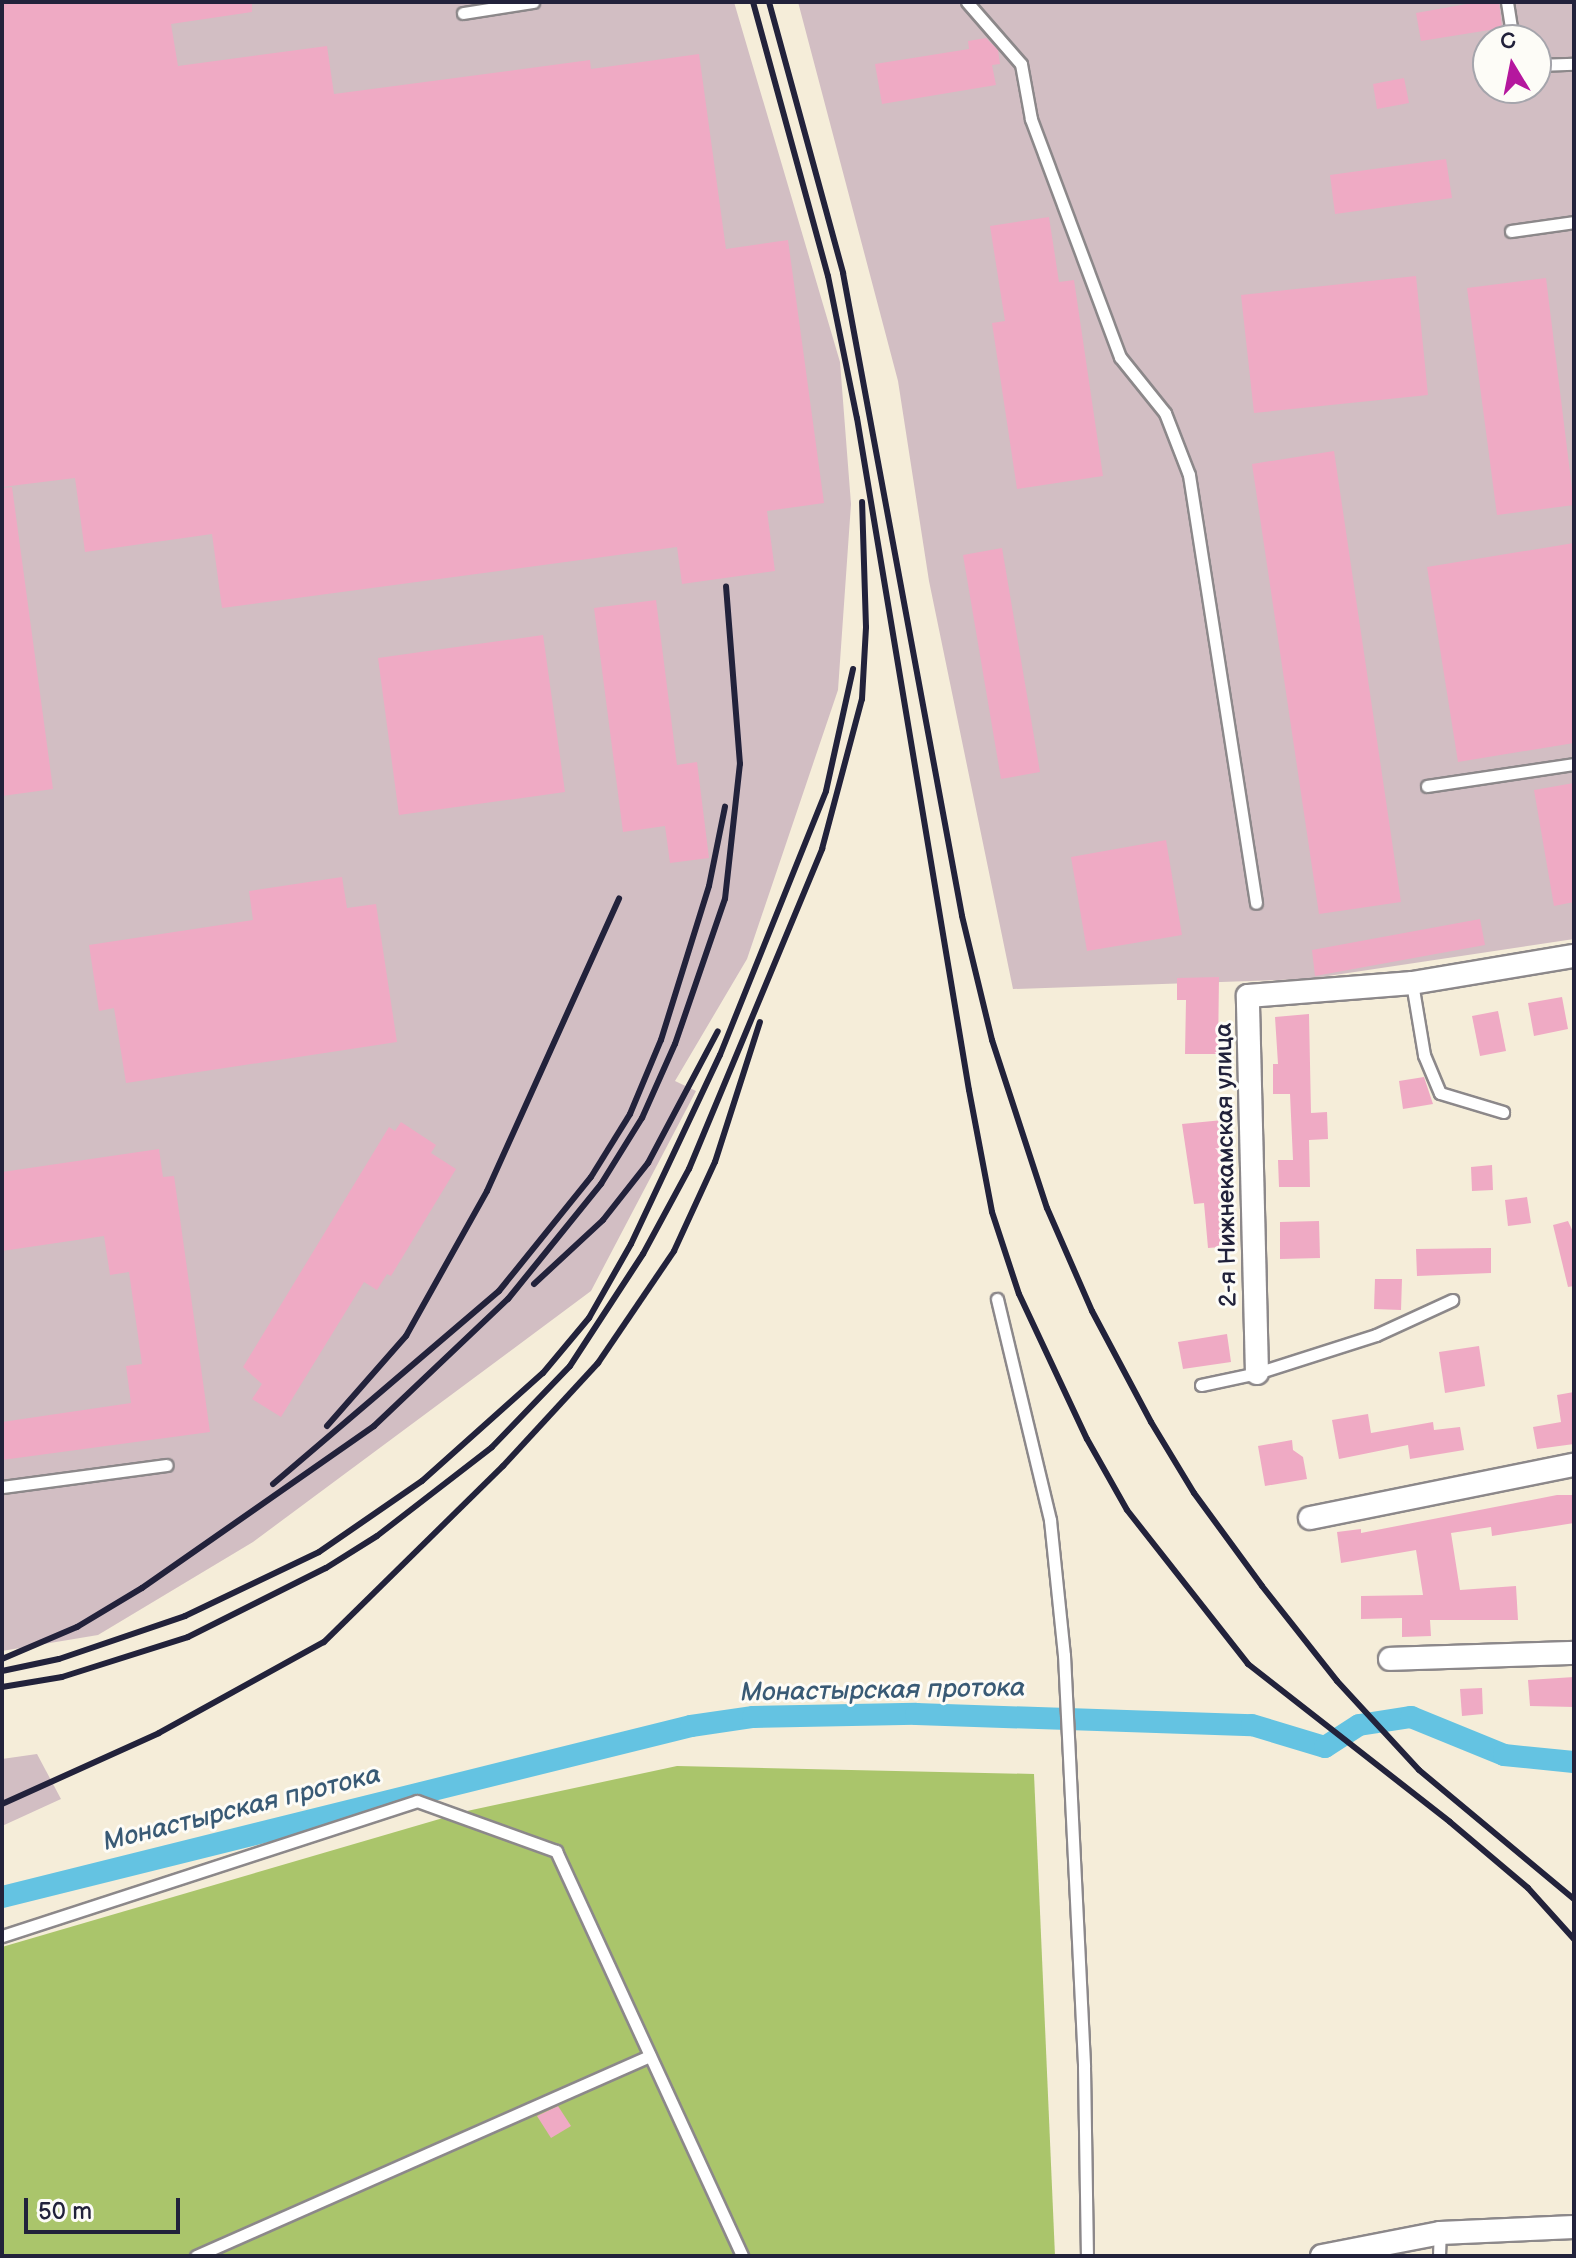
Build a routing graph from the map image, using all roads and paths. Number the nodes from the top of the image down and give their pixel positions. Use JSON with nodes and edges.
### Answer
{"nodes":[{"id":1,"x":533,"y":2,"type":"edge"},
{"id":2,"x":967,"y":2,"type":"edge"},
{"id":3,"x":1507,"y":2,"type":"edge"},
{"id":4,"x":463,"y":13,"type":"dead end"},
{"id":5,"x":1510,"y":24,"type":"edge"},
{"id":6,"x":1574,"y":64,"type":"edge"},
{"id":7,"x":1552,"y":65,"type":"edge"},
{"id":8,"x":1574,"y":222,"type":"edge"},
{"id":9,"x":1511,"y":231,"type":"dead end"},
{"id":10,"x":1574,"y":764,"type":"edge"},
{"id":11,"x":1427,"y":786,"type":"dead end"},
{"id":12,"x":1256,"y":903,"type":"dead end"},
{"id":13,"x":1574,"y":956,"type":"edge"},
{"id":14,"x":1412,"y":983,"type":"junction"},
{"id":15,"x":1503,"y":1112,"type":"dead end"},
{"id":16,"x":997,"y":1299,"type":"dead end"},
{"id":17,"x":1452,"y":1300,"type":"dead end"},
{"id":18,"x":1257,"y":1373,"type":"junction"},
{"id":19,"x":1201,"y":1385,"type":"dead end"},
{"id":20,"x":167,"y":1465,"type":"dead end"},
{"id":21,"x":1574,"y":1465,"type":"edge"},
{"id":22,"x":2,"y":1487,"type":"edge"},
{"id":23,"x":1310,"y":1518,"type":"dead end"},
{"id":24,"x":1574,"y":1653,"type":"edge"},
{"id":25,"x":1390,"y":1659,"type":"dead end"},
{"id":26,"x":2,"y":1936,"type":"edge"},
{"id":27,"x":650,"y":2056,"type":"junction"},
{"id":28,"x":1574,"y":2227,"type":"edge"},
{"id":29,"x":1440,"y":2233,"type":"junction"},
{"id":30,"x":196,"y":2256,"type":"edge"},
{"id":31,"x":742,"y":2256,"type":"edge"},
{"id":32,"x":1087,"y":2256,"type":"edge"},
{"id":33,"x":1322,"y":2256,"type":"edge"},
{"id":34,"x":1439,"y":2256,"type":"edge"}],
"edges":[{"from":1,"to":4,"type":"lane"},
{"from":2,"to":12,"type":"lane"},
{"from":3,"to":5,"type":"lane"},
{"from":6,"to":7,"type":"lane"},
{"from":8,"to":9,"type":"lane"},
{"from":10,"to":11,"type":"lane"},
{"from":13,"to":14,"type":"street","name":"2-я Нижнекамская улица"},
{"from":14,"to":15,"type":"lane"},
{"from":14,"to":18,"type":"street","name":"2-я Нижнекамская улица"},
{"from":16,"to":32,"type":"lane"},
{"from":17,"to":18,"type":"lane"},
{"from":18,"to":19,"type":"lane"},
{"from":20,"to":22,"type":"lane"},
{"from":21,"to":23,"type":"street"},
{"from":24,"to":25,"type":"street"},
{"from":26,"to":27,"type":"lane"},
{"from":27,"to":30,"type":"lane"},
{"from":27,"to":31,"type":"lane"},
{"from":28,"to":29,"type":"street"},
{"from":29,"to":33,"type":"street"},
{"from":29,"to":34,"type":"lane"}]}
